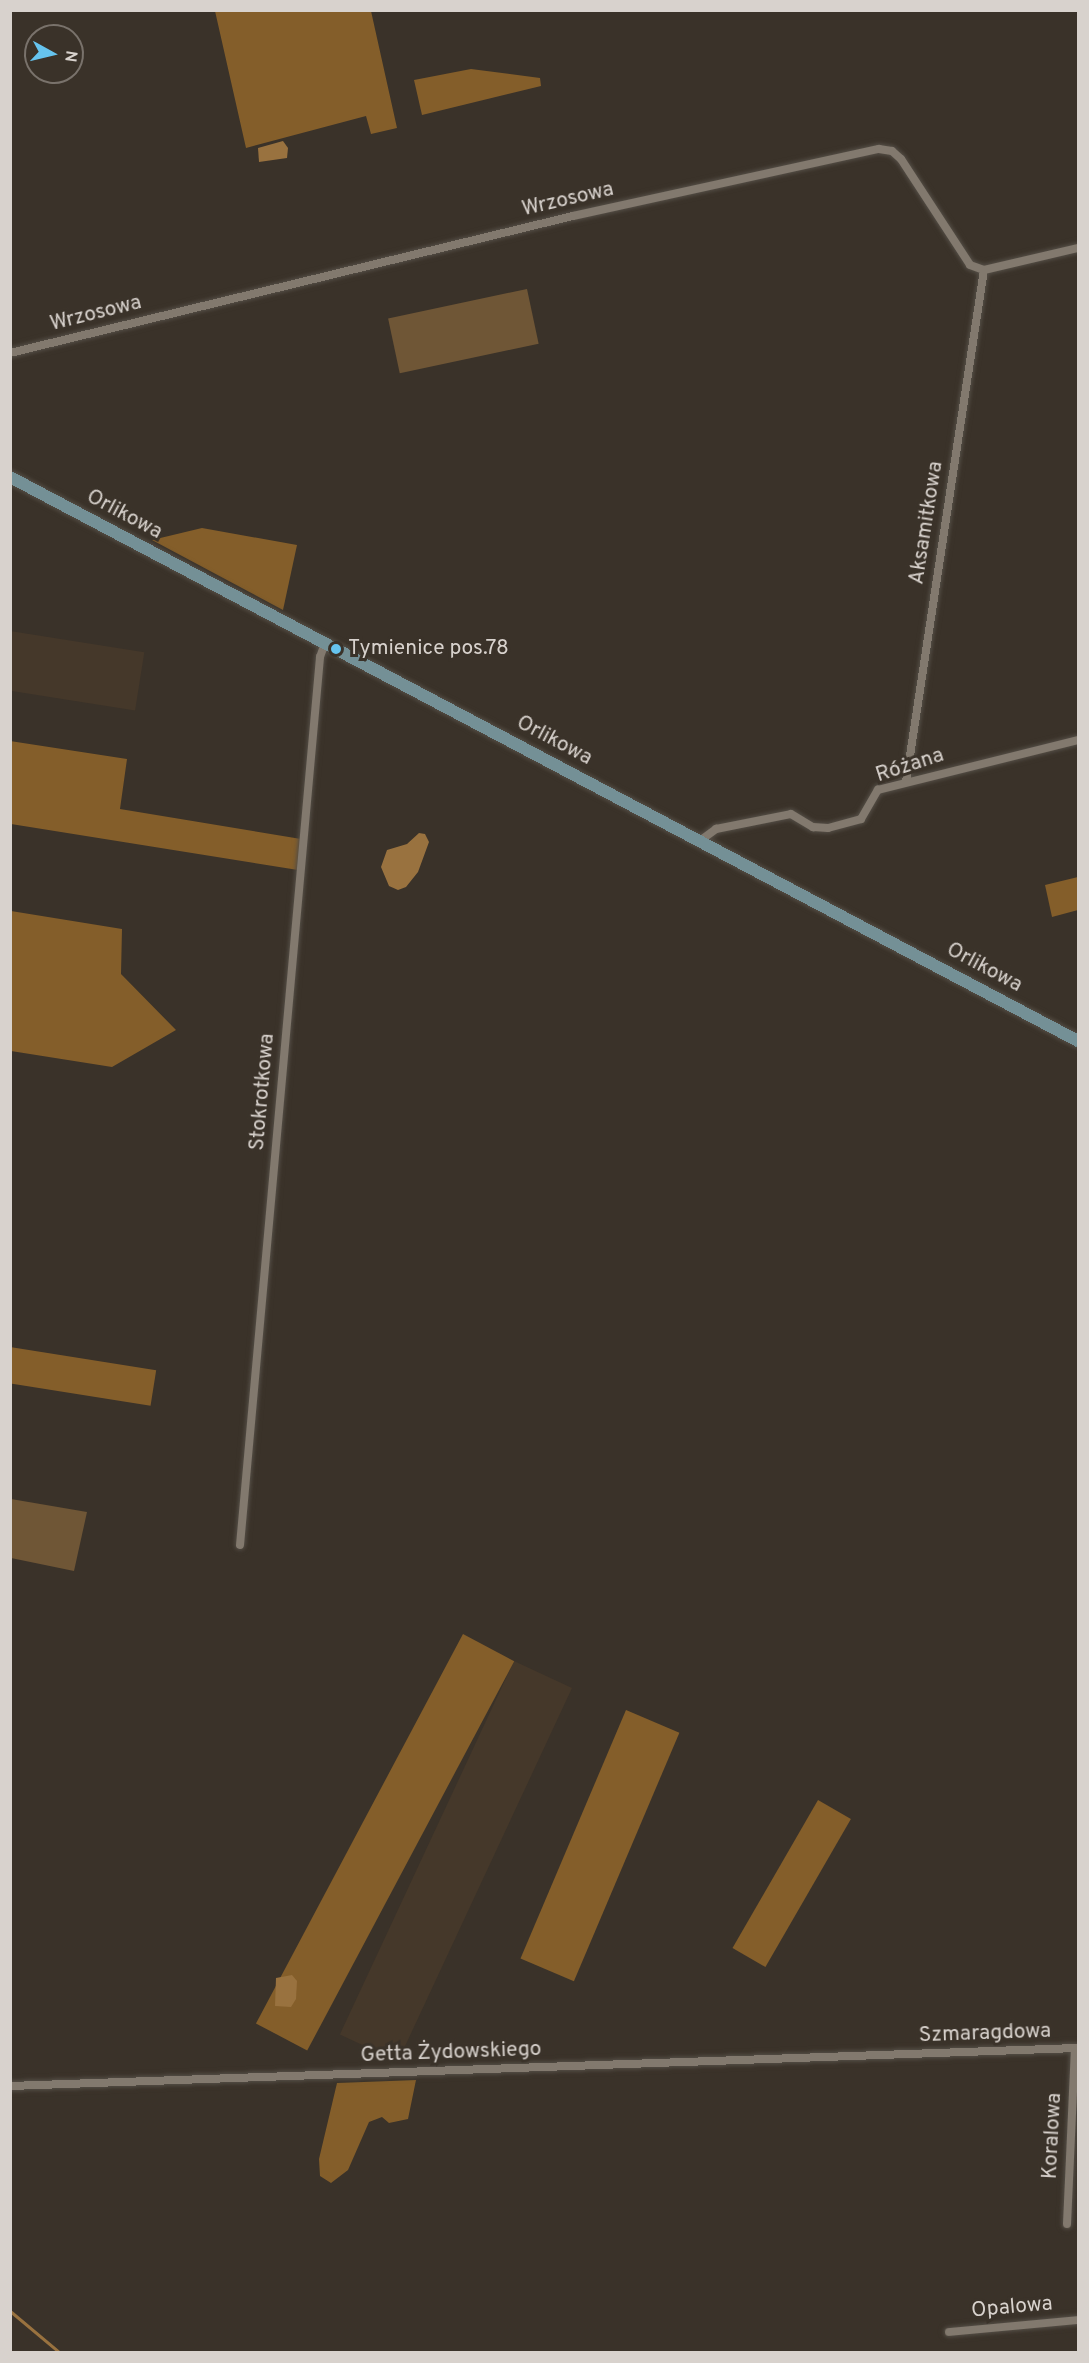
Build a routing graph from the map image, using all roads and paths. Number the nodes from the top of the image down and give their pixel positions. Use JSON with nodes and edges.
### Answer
{"nodes":[{"id":1,"x":1078,"y":248,"type":"edge"},
{"id":2,"x":984,"y":270,"type":"junction"},
{"id":3,"x":10,"y":353,"type":"edge"},
{"id":4,"x":10,"y":477,"type":"edge"},
{"id":5,"x":325,"y":643,"type":"junction"},
{"id":6,"x":1078,"y":740,"type":"edge"},
{"id":7,"x":906,"y":782,"type":"junction"},
{"id":8,"x":701,"y":840,"type":"junction"},
{"id":9,"x":1078,"y":1041,"type":"edge"},
{"id":10,"x":240,"y":1545,"type":"dead end"},
{"id":11,"x":1077,"y":2048,"type":"edge"},
{"id":12,"x":892,"y":2056,"type":"joint"},
{"id":13,"x":10,"y":2086,"type":"edge"},
{"id":14,"x":1067,"y":2224,"type":"dead end"},
{"id":15,"x":1078,"y":2320,"type":"edge"},
{"id":16,"x":950,"y":2332,"type":"dead end"}],
"edges":[{"from":1,"to":2,"type":"street"},
{"from":2,"to":3,"type":"street","name":"Wrzosowa"},
{"from":2,"to":7,"type":"street","name":"Aksamitkowa"},
{"from":4,"to":5,"type":"street","name":"Orlikowa"},
{"from":5,"to":8,"type":"street","name":"Orlikowa"},
{"from":5,"to":10,"type":"street","name":"Stokrotkowa"},
{"from":6,"to":7,"type":"street","name":"Różana"},
{"from":7,"to":8,"type":"street","name":"Różana"},
{"from":8,"to":9,"type":"street","name":"Orlikowa"},
{"from":11,"to":12,"type":"street","name":"Szmaragdowa"},
{"from":11,"to":14,"type":"street","name":"Koralowa"},
{"from":12,"to":13,"type":"street","name":"Getta Żydowskiego"},
{"from":15,"to":16,"type":"street","name":"Opalowa"}]}
